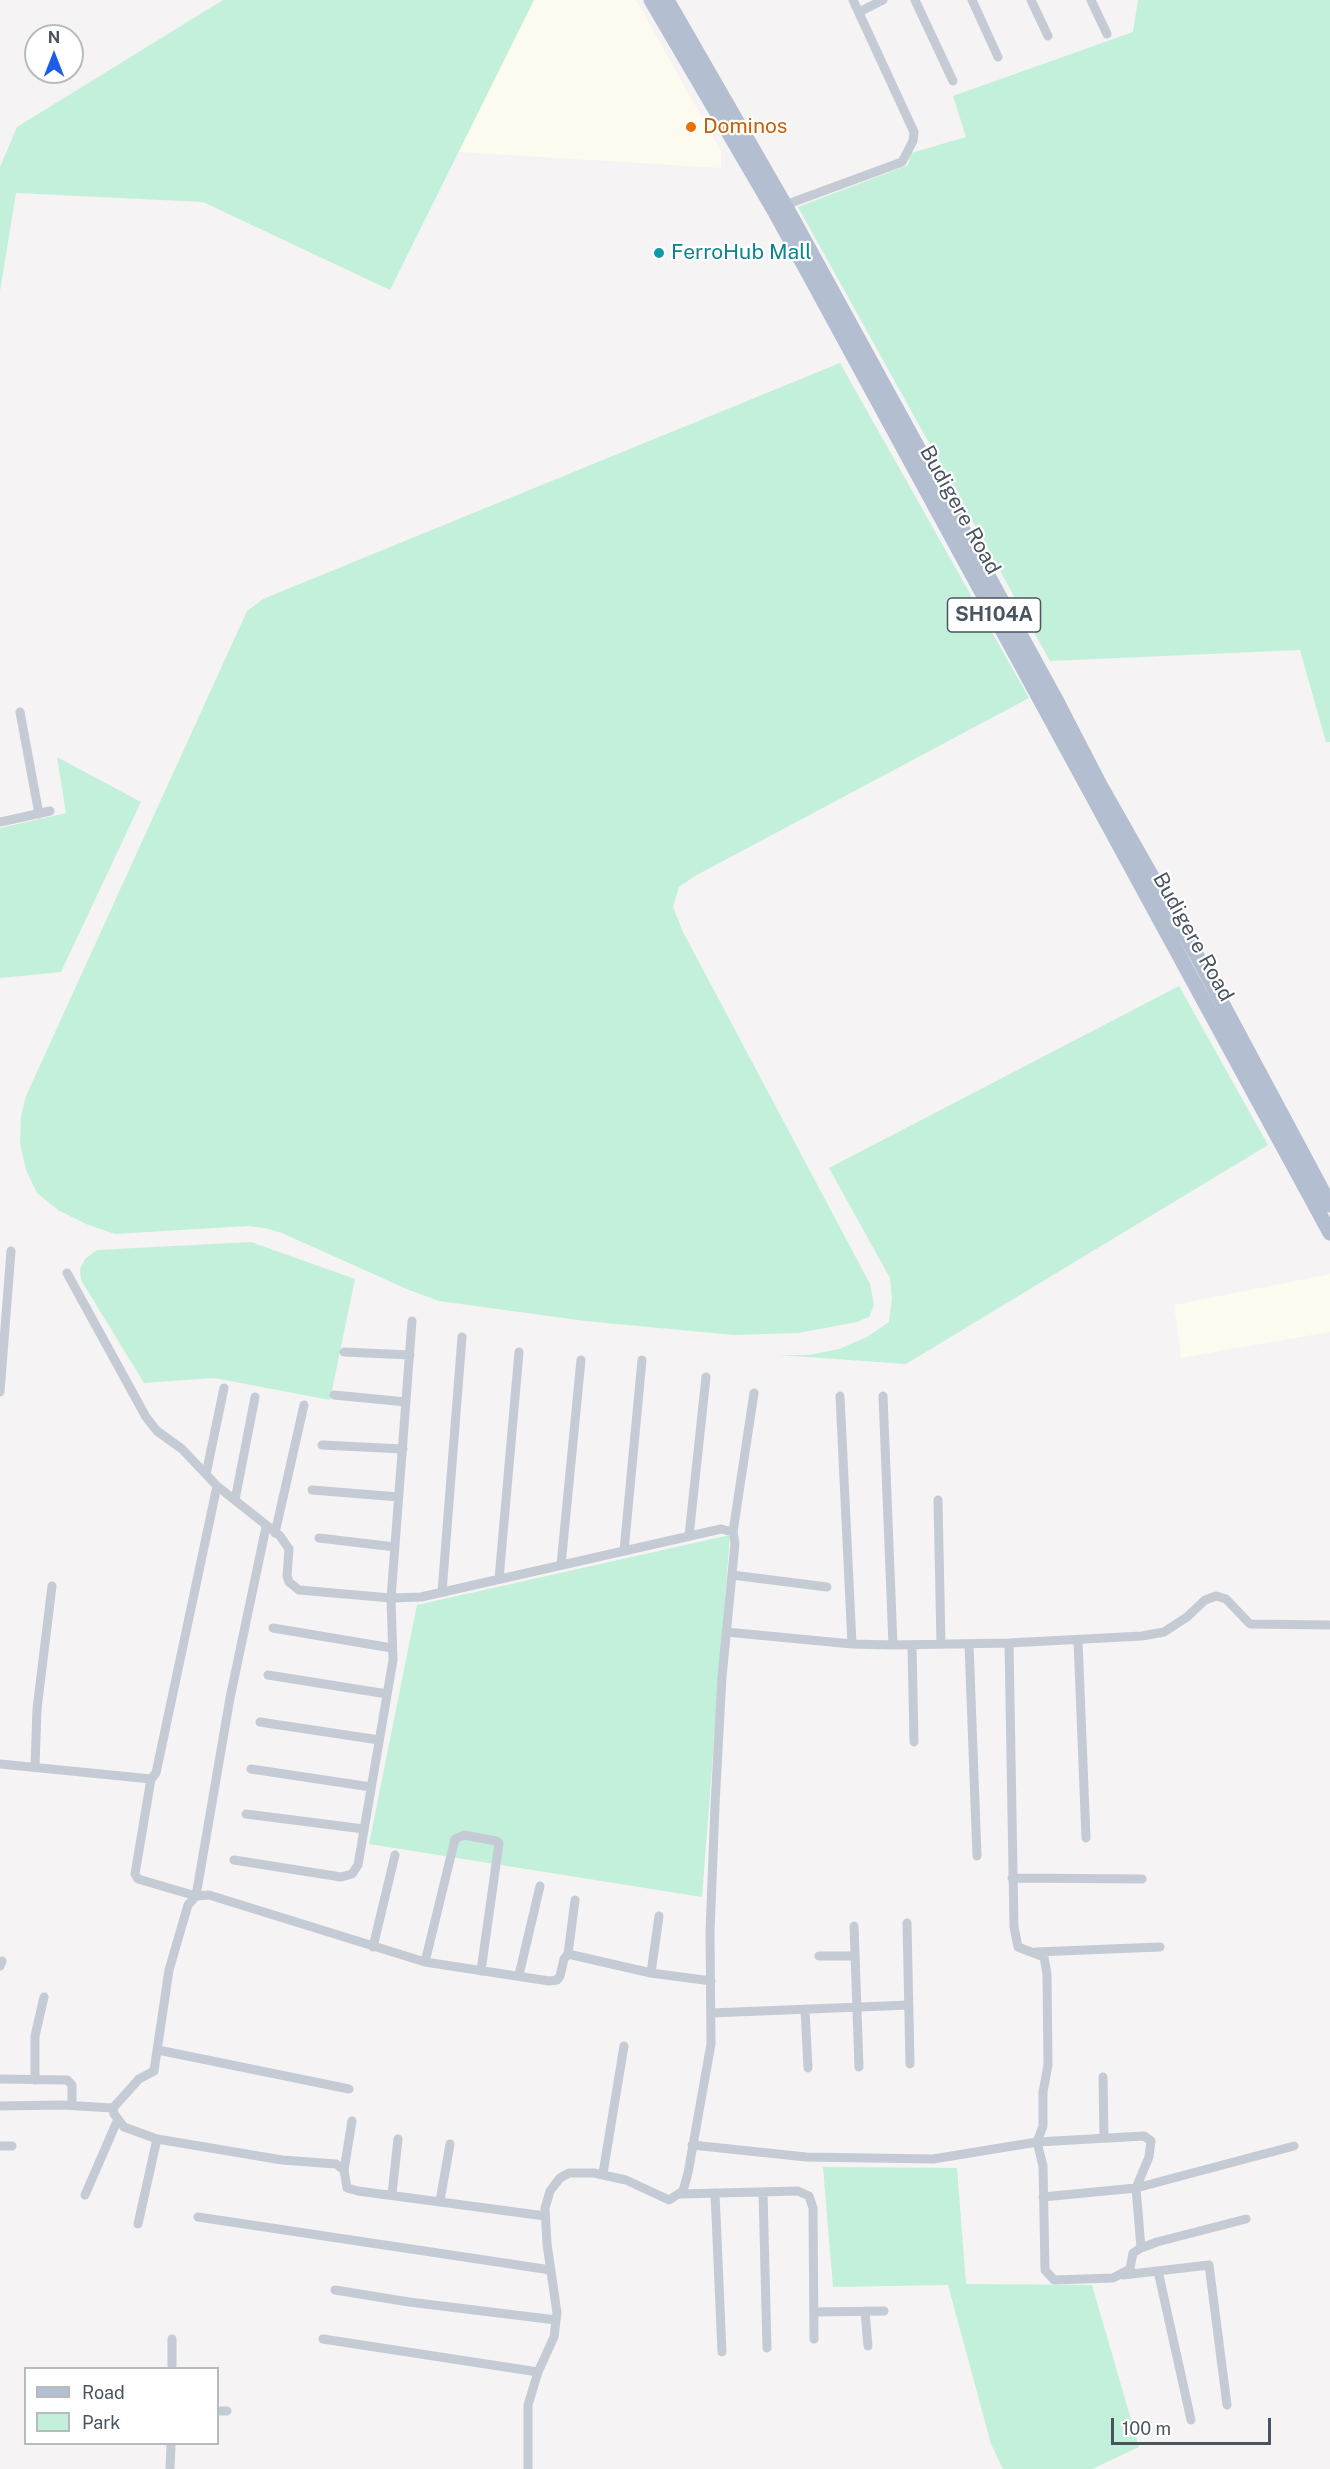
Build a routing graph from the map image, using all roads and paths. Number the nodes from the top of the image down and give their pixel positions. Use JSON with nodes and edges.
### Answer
{"nodes":[{"id":1,"x":651,"y":0,"type":"edge"},
{"id":2,"x":667,"y":0,"type":"edge"},
{"id":3,"x":853,"y":0,"type":"edge"},
{"id":4,"x":883,"y":0,"type":"edge"},
{"id":5,"x":915,"y":0,"type":"edge"},
{"id":6,"x":972,"y":0,"type":"edge"},
{"id":7,"x":1031,"y":0,"type":"edge"},
{"id":8,"x":1091,"y":0,"type":"edge"},
{"id":9,"x":859,"y":12,"type":"junction"},
{"id":10,"x":1107,"y":34,"type":"dead end"},
{"id":11,"x":1048,"y":36,"type":"dead end"},
{"id":12,"x":998,"y":57,"type":"dead end"},
{"id":13,"x":953,"y":81,"type":"dead end"},
{"id":14,"x":785,"y":205,"type":"junction"},
{"id":15,"x":20,"y":712,"type":"dead end"},
{"id":16,"x":50,"y":812,"type":"dead end"},
{"id":17,"x":39,"y":814,"type":"junction"},
{"id":18,"x":0,"y":822,"type":"edge"},
{"id":19,"x":1330,"y":1205,"type":"edge"},
{"id":20,"x":1330,"y":1233,"type":"edge"},
{"id":21,"x":11,"y":1251,"type":"dead end"},
{"id":22,"x":67,"y":1273,"type":"dead end"},
{"id":23,"x":412,"y":1322,"type":"dead end"},
{"id":24,"x":462,"y":1337,"type":"dead end"},
{"id":25,"x":344,"y":1352,"type":"dead end"},
{"id":26,"x":519,"y":1352,"type":"dead end"},
{"id":27,"x":410,"y":1354,"type":"junction"},
{"id":28,"x":581,"y":1360,"type":"dead end"},
{"id":29,"x":642,"y":1360,"type":"dead end"},
{"id":30,"x":706,"y":1377,"type":"dead end"},
{"id":31,"x":224,"y":1388,"type":"dead end"},
{"id":32,"x":0,"y":1392,"type":"edge"},
{"id":33,"x":754,"y":1393,"type":"dead end"},
{"id":34,"x":334,"y":1395,"type":"dead end"},
{"id":35,"x":840,"y":1396,"type":"dead end"},
{"id":36,"x":882,"y":1396,"type":"dead end"},
{"id":37,"x":255,"y":1397,"type":"dead end"},
{"id":38,"x":406,"y":1402,"type":"junction"},
{"id":39,"x":304,"y":1405,"type":"dead end"},
{"id":40,"x":322,"y":1445,"type":"dead end"},
{"id":41,"x":403,"y":1449,"type":"junction"},
{"id":42,"x":206,"y":1473,"type":"junction"},
{"id":43,"x":217,"y":1486,"type":"junction"},
{"id":44,"x":312,"y":1490,"type":"dead end"},
{"id":45,"x":399,"y":1497,"type":"junction"},
{"id":46,"x":235,"y":1500,"type":"junction"},
{"id":47,"x":938,"y":1500,"type":"dead end"},
{"id":48,"x":266,"y":1527,"type":"junction"},
{"id":49,"x":733,"y":1532,"type":"junction"},
{"id":50,"x":275,"y":1533,"type":"junction"},
{"id":51,"x":689,"y":1536,"type":"junction"},
{"id":52,"x":319,"y":1538,"type":"dead end"},
{"id":53,"x":395,"y":1547,"type":"junction"},
{"id":54,"x":624,"y":1551,"type":"junction"},
{"id":55,"x":561,"y":1565,"type":"junction"},
{"id":56,"x":732,"y":1575,"type":"junction"},
{"id":57,"x":499,"y":1579,"type":"junction"},
{"id":58,"x":52,"y":1586,"type":"dead end"},
{"id":59,"x":827,"y":1587,"type":"dead end"},
{"id":60,"x":442,"y":1592,"type":"junction"},
{"id":61,"x":391,"y":1598,"type":"junction"},
{"id":62,"x":1330,"y":1625,"type":"edge"},
{"id":63,"x":273,"y":1628,"type":"dead end"},
{"id":64,"x":726,"y":1632,"type":"junction"},
{"id":65,"x":1078,"y":1640,"type":"junction"},
{"id":66,"x":1009,"y":1643,"type":"junction"},
{"id":67,"x":852,"y":1644,"type":"junction"},
{"id":68,"x":941,"y":1644,"type":"junction"},
{"id":69,"x":969,"y":1644,"type":"junction"},
{"id":70,"x":893,"y":1645,"type":"junction"},
{"id":71,"x":912,"y":1645,"type":"junction"},
{"id":72,"x":392,"y":1648,"type":"junction"},
{"id":73,"x":268,"y":1676,"type":"dead end"},
{"id":74,"x":387,"y":1694,"type":"junction"},
{"id":75,"x":260,"y":1722,"type":"dead end"},
{"id":76,"x":379,"y":1740,"type":"junction"},
{"id":77,"x":914,"y":1742,"type":"dead end"},
{"id":78,"x":0,"y":1764,"type":"edge"},
{"id":79,"x":35,"y":1767,"type":"junction"},
{"id":80,"x":251,"y":1769,"type":"dead end"},
{"id":81,"x":151,"y":1779,"type":"junction"},
{"id":82,"x":371,"y":1787,"type":"junction"},
{"id":83,"x":246,"y":1814,"type":"dead end"},
{"id":84,"x":364,"y":1829,"type":"junction"},
{"id":85,"x":1086,"y":1838,"type":"dead end"},
{"id":86,"x":395,"y":1855,"type":"dead end"},
{"id":87,"x":977,"y":1856,"type":"dead end"},
{"id":88,"x":234,"y":1860,"type":"dead end"},
{"id":89,"x":1012,"y":1878,"type":"junction"},
{"id":90,"x":1142,"y":1879,"type":"dead end"},
{"id":91,"x":540,"y":1886,"type":"dead end"},
{"id":92,"x":196,"y":1896,"type":"junction"},
{"id":93,"x":575,"y":1900,"type":"dead end"},
{"id":94,"x":659,"y":1916,"type":"dead end"},
{"id":95,"x":907,"y":1923,"type":"dead end"},
{"id":96,"x":854,"y":1926,"type":"dead end"},
{"id":97,"x":373,"y":1947,"type":"junction"},
{"id":98,"x":1160,"y":1947,"type":"dead end"},
{"id":99,"x":1033,"y":1952,"type":"junction"},
{"id":100,"x":568,"y":1954,"type":"junction"},
{"id":101,"x":819,"y":1956,"type":"dead end"},
{"id":102,"x":855,"y":1956,"type":"junction"},
{"id":103,"x":424,"y":1962,"type":"junction"},
{"id":104,"x":481,"y":1971,"type":"junction"},
{"id":105,"x":651,"y":1972,"type":"junction"},
{"id":106,"x":519,"y":1975,"type":"junction"},
{"id":107,"x":711,"y":1981,"type":"junction"},
{"id":108,"x":44,"y":1997,"type":"dead end"},
{"id":109,"x":909,"y":2005,"type":"junction"},
{"id":110,"x":857,"y":2007,"type":"junction"},
{"id":111,"x":805,"y":2009,"type":"junction"},
{"id":112,"x":711,"y":2013,"type":"junction"},
{"id":113,"x":624,"y":2046,"type":"dead end"},
{"id":114,"x":158,"y":2050,"type":"junction"},
{"id":115,"x":910,"y":2064,"type":"dead end"},
{"id":116,"x":859,"y":2067,"type":"dead end"},
{"id":117,"x":808,"y":2068,"type":"dead end"},
{"id":118,"x":1102,"y":2078,"type":"dead end"},
{"id":119,"x":0,"y":2079,"type":"edge"},
{"id":120,"x":35,"y":2080,"type":"junction"},
{"id":121,"x":349,"y":2089,"type":"dead end"},
{"id":122,"x":72,"y":2105,"type":"junction"},
{"id":123,"x":0,"y":2106,"type":"edge"},
{"id":124,"x":113,"y":2108,"type":"junction"},
{"id":125,"x":118,"y":2120,"type":"junction"},
{"id":126,"x":352,"y":2121,"type":"dead end"},
{"id":127,"x":1104,"y":2137,"type":"junction"},
{"id":128,"x":158,"y":2139,"type":"junction"},
{"id":129,"x":399,"y":2139,"type":"dead end"},
{"id":130,"x":1037,"y":2142,"type":"junction"},
{"id":131,"x":450,"y":2144,"type":"dead end"},
{"id":132,"x":692,"y":2145,"type":"junction"},
{"id":133,"x":0,"y":2146,"type":"edge"},
{"id":134,"x":12,"y":2146,"type":"dead end"},
{"id":135,"x":1294,"y":2146,"type":"dead end"},
{"id":136,"x":344,"y":2170,"type":"junction"},
{"id":137,"x":603,"y":2174,"type":"junction"},
{"id":138,"x":1136,"y":2188,"type":"junction"},
{"id":139,"x":763,"y":2192,"type":"junction"},
{"id":140,"x":715,"y":2193,"type":"junction"},
{"id":141,"x":392,"y":2194,"type":"junction"},
{"id":142,"x":681,"y":2194,"type":"junction"},
{"id":143,"x":85,"y":2195,"type":"dead end"},
{"id":144,"x":1043,"y":2197,"type":"junction"},
{"id":145,"x":440,"y":2201,"type":"junction"},
{"id":146,"x":545,"y":2216,"type":"junction"},
{"id":147,"x":198,"y":2217,"type":"dead end"},
{"id":148,"x":1246,"y":2219,"type":"dead end"},
{"id":149,"x":138,"y":2224,"type":"dead end"},
{"id":150,"x":1141,"y":2248,"type":"junction"},
{"id":151,"x":551,"y":2270,"type":"junction"},
{"id":152,"x":1158,"y":2271,"type":"junction"},
{"id":153,"x":1123,"y":2275,"type":"junction"},
{"id":154,"x":335,"y":2290,"type":"dead end"},
{"id":155,"x":866,"y":2311,"type":"junction"},
{"id":156,"x":884,"y":2311,"type":"dead end"},
{"id":157,"x":814,"y":2312,"type":"junction"},
{"id":158,"x":556,"y":2320,"type":"junction"},
{"id":159,"x":172,"y":2339,"type":"dead end"},
{"id":160,"x":323,"y":2339,"type":"dead end"},
{"id":161,"x":814,"y":2339,"type":"dead end"},
{"id":162,"x":868,"y":2346,"type":"dead end"},
{"id":163,"x":767,"y":2348,"type":"dead end"},
{"id":164,"x":723,"y":2352,"type":"dead end"},
{"id":165,"x":172,"y":2367,"type":"edge"},
{"id":166,"x":538,"y":2372,"type":"junction"},
{"id":167,"x":1227,"y":2405,"type":"dead end"},
{"id":168,"x":1191,"y":2420,"type":"dead end"},
{"id":169,"x":171,"y":2445,"type":"edge"},
{"id":170,"x":170,"y":2469,"type":"edge"},
{"id":171,"x":528,"y":2469,"type":"edge"}],
"edges":[{"from":1,"to":20,"type":"main road","name":"Budigere Road","number":"SH104A"},
{"from":2,"to":14,"type":"main road","name":"Budigere Road","number":"SH104A"},
{"from":3,"to":9,"type":"street"},
{"from":4,"to":9,"type":"street"},
{"from":5,"to":13,"type":"street"},
{"from":6,"to":12,"type":"street"},
{"from":7,"to":11,"type":"street"},
{"from":8,"to":10,"type":"street"},
{"from":9,"to":14,"type":"street"},
{"from":14,"to":19,"type":"main road","name":"Budigere Road","number":"SH104A"},
{"from":15,"to":17,"type":"street"},
{"from":16,"to":17,"type":"street"},
{"from":17,"to":18,"type":"street"},
{"from":21,"to":32,"type":"street"},
{"from":22,"to":42,"type":"street"},
{"from":23,"to":27,"type":"street"},
{"from":24,"to":60,"type":"street"},
{"from":25,"to":27,"type":"street"},
{"from":26,"to":57,"type":"street"},
{"from":27,"to":38,"type":"street"},
{"from":28,"to":55,"type":"street"},
{"from":29,"to":54,"type":"street"},
{"from":30,"to":51,"type":"street"},
{"from":31,"to":42,"type":"street"},
{"from":33,"to":49,"type":"street"},
{"from":34,"to":38,"type":"street"},
{"from":35,"to":67,"type":"street"},
{"from":36,"to":70,"type":"street"},
{"from":37,"to":46,"type":"street"},
{"from":38,"to":41,"type":"street"},
{"from":39,"to":50,"type":"street"},
{"from":40,"to":41,"type":"street"},
{"from":41,"to":45,"type":"street"},
{"from":42,"to":43,"type":"street"},
{"from":43,"to":46,"type":"street"},
{"from":43,"to":81,"type":"street"},
{"from":44,"to":45,"type":"street"},
{"from":45,"to":53,"type":"street"},
{"from":46,"to":48,"type":"street"},
{"from":47,"to":68,"type":"street"},
{"from":48,"to":50,"type":"street"},
{"from":48,"to":92,"type":"street"},
{"from":49,"to":51,"type":"street"},
{"from":49,"to":56,"type":"street"},
{"from":50,"to":61,"type":"street"},
{"from":51,"to":54,"type":"street"},
{"from":52,"to":53,"type":"street"},
{"from":53,"to":61,"type":"street"},
{"from":54,"to":55,"type":"street"},
{"from":55,"to":57,"type":"street"},
{"from":56,"to":59,"type":"street"},
{"from":56,"to":64,"type":"street"},
{"from":57,"to":60,"type":"street"},
{"from":58,"to":79,"type":"street"},
{"from":60,"to":61,"type":"street"},
{"from":61,"to":72,"type":"street"},
{"from":62,"to":65,"type":"street"},
{"from":63,"to":72,"type":"street"},
{"from":64,"to":67,"type":"street"},
{"from":64,"to":107,"type":"street"},
{"from":65,"to":66,"type":"street"},
{"from":65,"to":85,"type":"street"},
{"from":66,"to":69,"type":"street"},
{"from":66,"to":89,"type":"street"},
{"from":67,"to":70,"type":"street"},
{"from":68,"to":69,"type":"street"},
{"from":68,"to":71,"type":"street"},
{"from":69,"to":87,"type":"street"},
{"from":70,"to":71,"type":"street"},
{"from":71,"to":77,"type":"street"},
{"from":72,"to":74,"type":"street"},
{"from":73,"to":74,"type":"street"},
{"from":74,"to":76,"type":"street"},
{"from":75,"to":76,"type":"street"},
{"from":76,"to":82,"type":"street"},
{"from":78,"to":79,"type":"street"},
{"from":79,"to":81,"type":"street"},
{"from":80,"to":82,"type":"street"},
{"from":81,"to":92,"type":"street"},
{"from":82,"to":84,"type":"street"},
{"from":83,"to":84,"type":"street"},
{"from":84,"to":88,"type":"street"},
{"from":86,"to":97,"type":"street"},
{"from":89,"to":90,"type":"street"},
{"from":89,"to":99,"type":"street"},
{"from":91,"to":106,"type":"street"},
{"from":92,"to":97,"type":"street"},
{"from":92,"to":114,"type":"street"},
{"from":93,"to":100,"type":"street"},
{"from":94,"to":105,"type":"street"},
{"from":95,"to":109,"type":"street"},
{"from":96,"to":102,"type":"street"},
{"from":97,"to":103,"type":"street"},
{"from":98,"to":99,"type":"street"},
{"from":99,"to":130,"type":"street"},
{"from":100,"to":105,"type":"street"},
{"from":100,"to":106,"type":"street"},
{"from":101,"to":102,"type":"street"},
{"from":102,"to":110,"type":"street"},
{"from":103,"to":104,"type":"street"},
{"from":103,"to":104,"type":"street"},
{"from":104,"to":106,"type":"street"},
{"from":105,"to":107,"type":"street"},
{"from":107,"to":112,"type":"street"},
{"from":108,"to":120,"type":"street"},
{"from":109,"to":110,"type":"street"},
{"from":109,"to":115,"type":"street"},
{"from":110,"to":111,"type":"street"},
{"from":110,"to":116,"type":"street"},
{"from":111,"to":112,"type":"street"},
{"from":111,"to":117,"type":"street"},
{"from":112,"to":132,"type":"street"},
{"from":113,"to":137,"type":"street"},
{"from":114,"to":121,"type":"street"},
{"from":114,"to":124,"type":"street"},
{"from":118,"to":127,"type":"street"},
{"from":119,"to":120,"type":"street"},
{"from":120,"to":122,"type":"street"},
{"from":122,"to":123,"type":"street"},
{"from":122,"to":124,"type":"street"},
{"from":124,"to":125,"type":"street"},
{"from":125,"to":128,"type":"street"},
{"from":125,"to":143,"type":"street"},
{"from":126,"to":136,"type":"street"},
{"from":127,"to":130,"type":"street"},
{"from":127,"to":138,"type":"street"},
{"from":128,"to":136,"type":"street"},
{"from":128,"to":149,"type":"street"},
{"from":129,"to":141,"type":"street"},
{"from":130,"to":132,"type":"street"},
{"from":130,"to":144,"type":"street"},
{"from":131,"to":145,"type":"street"},
{"from":132,"to":142,"type":"street"},
{"from":133,"to":134,"type":"street"},
{"from":135,"to":138,"type":"street"},
{"from":136,"to":141,"type":"street"},
{"from":137,"to":142,"type":"street"},
{"from":137,"to":146,"type":"street"},
{"from":138,"to":144,"type":"street"},
{"from":138,"to":150,"type":"street"},
{"from":139,"to":140,"type":"street"},
{"from":139,"to":157,"type":"street"},
{"from":139,"to":163,"type":"street"},
{"from":140,"to":142,"type":"street"},
{"from":140,"to":164,"type":"street"},
{"from":141,"to":145,"type":"street"},
{"from":144,"to":153,"type":"street"},
{"from":145,"to":146,"type":"street"},
{"from":146,"to":151,"type":"street"},
{"from":147,"to":151,"type":"street"},
{"from":148,"to":150,"type":"street"},
{"from":150,"to":153,"type":"street"},
{"from":151,"to":158,"type":"street"},
{"from":152,"to":153,"type":"street"},
{"from":152,"to":167,"type":"street"},
{"from":152,"to":168,"type":"street"},
{"from":154,"to":158,"type":"street"},
{"from":155,"to":156,"type":"street"},
{"from":155,"to":157,"type":"street"},
{"from":155,"to":162,"type":"street"},
{"from":157,"to":161,"type":"street"},
{"from":158,"to":166,"type":"street"},
{"from":159,"to":165,"type":"street"},
{"from":160,"to":166,"type":"street"},
{"from":166,"to":171,"type":"street"},
{"from":169,"to":170,"type":"street"}]}
